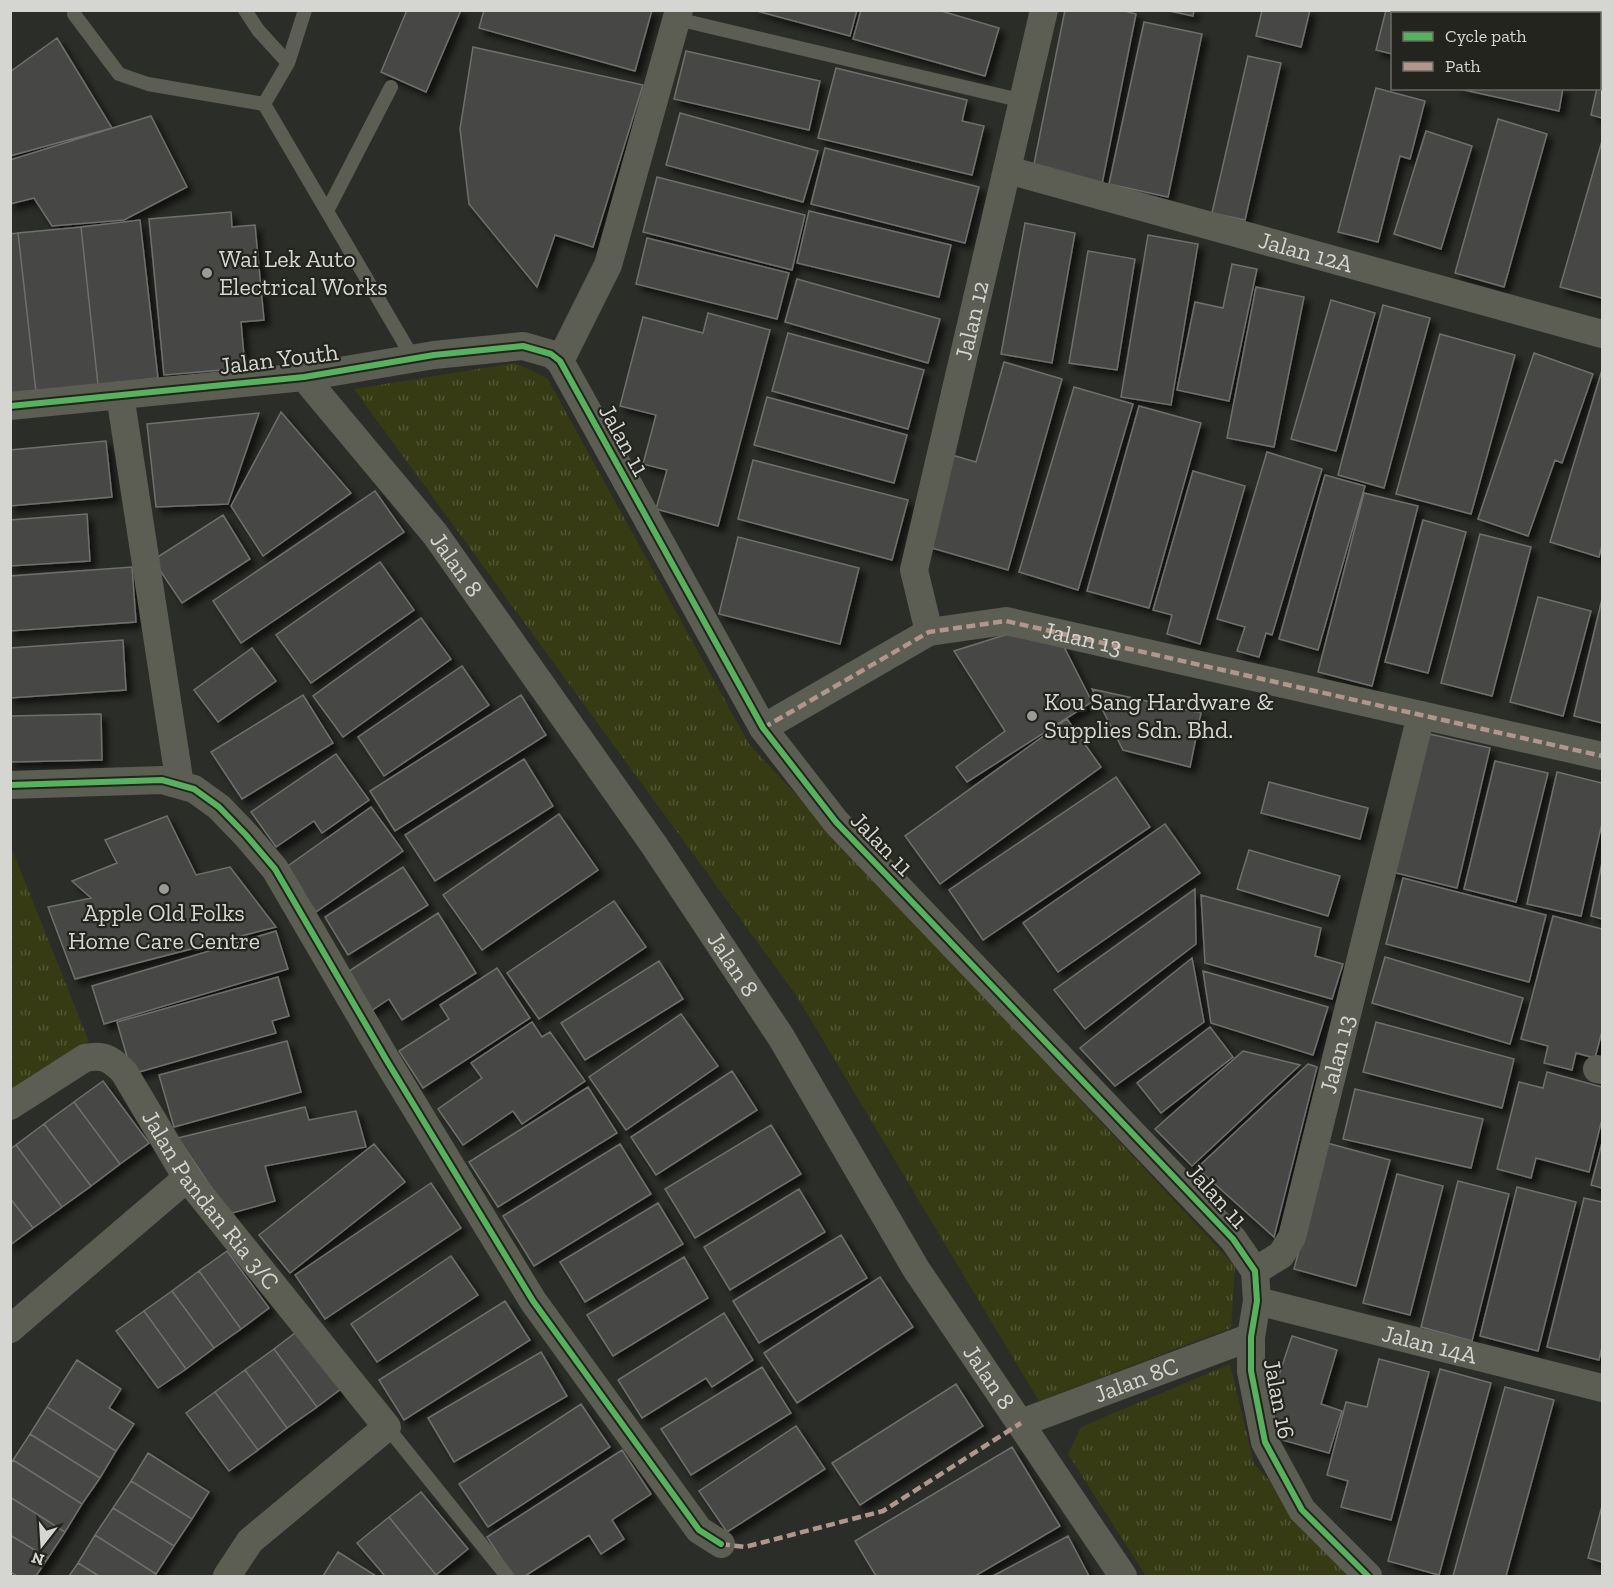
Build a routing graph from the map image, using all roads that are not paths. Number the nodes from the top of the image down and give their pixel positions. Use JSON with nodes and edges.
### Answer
{"nodes":[{"id":1,"x":245,"y":10,"type":"edge"},
{"id":2,"x":305,"y":10,"type":"edge"},
{"id":3,"x":1044,"y":10,"type":"edge"},
{"id":4,"x":74,"y":14,"type":"dead end"},
{"id":5,"x":678,"y":15,"type":"edge"},
{"id":6,"x":288,"y":63,"type":"junction"},
{"id":7,"x":391,"y":87,"type":"dead end"},
{"id":8,"x":1023,"y":101,"type":"junction"},
{"id":9,"x":264,"y":104,"type":"junction"},
{"id":10,"x":1008,"y":170,"type":"junction"},
{"id":11,"x":327,"y":210,"type":"junction"},
{"id":12,"x":1602,"y":334,"type":"edge"},
{"id":13,"x":413,"y":358,"type":"junction"},
{"id":14,"x":555,"y":358,"type":"junction"},
{"id":15,"x":304,"y":376,"type":"junction"},
{"id":16,"x":120,"y":395,"type":"junction"},
{"id":17,"x":10,"y":406,"type":"edge"},
{"id":18,"x":929,"y":632,"type":"junction"},
{"id":19,"x":1421,"y":715,"type":"junction"},
{"id":20,"x":763,"y":728,"type":"junction"},
{"id":21,"x":1602,"y":756,"type":"edge"},
{"id":22,"x":10,"y":785,"type":"edge"},
{"id":23,"x":180,"y":785,"type":"junction"},
{"id":24,"x":10,"y":1106,"type":"edge"},
{"id":25,"x":187,"y":1178,"type":"junction"},
{"id":26,"x":1255,"y":1271,"type":"junction"},
{"id":27,"x":1257,"y":1301,"type":"junction"},
{"id":28,"x":10,"y":1329,"type":"edge"},
{"id":29,"x":1251,"y":1337,"type":"junction"},
{"id":30,"x":1602,"y":1388,"type":"edge"},
{"id":31,"x":1021,"y":1423,"type":"junction"},
{"id":32,"x":387,"y":1427,"type":"junction"},
{"id":33,"x":721,"y":1544,"type":"dead end"},
{"id":34,"x":227,"y":1576,"type":"edge"},
{"id":35,"x":507,"y":1576,"type":"edge"},
{"id":36,"x":1123,"y":1576,"type":"edge"},
{"id":37,"x":1368,"y":1576,"type":"edge"}],
"edges":[{"from":1,"to":6,"type":"lane"},
{"from":2,"to":6,"type":"lane"},
{"from":3,"to":8,"type":"street","name":"Jalan 12"},
{"from":4,"to":9,"type":"lane"},
{"from":5,"to":8,"type":"lane"},
{"from":5,"to":14,"type":"street"},
{"from":6,"to":9,"type":"lane"},
{"from":7,"to":11,"type":"lane"},
{"from":8,"to":10,"type":"street","name":"Jalan 12"},
{"from":9,"to":11,"type":"lane"},
{"from":10,"to":12,"type":"street","name":"Jalan 12A"},
{"from":10,"to":18,"type":"street","name":"Jalan 12"},
{"from":11,"to":13,"type":"lane"},
{"from":13,"to":14,"type":"street","name":"Jalan Youth"},
{"from":13,"to":15,"type":"street","name":"Jalan Youth"},
{"from":14,"to":20,"type":"street","name":"Jalan 11"},
{"from":15,"to":16,"type":"street","name":"Jalan Youth"},
{"from":15,"to":31,"type":"street","name":"Jalan 8"},
{"from":16,"to":17,"type":"street","name":"Jalan Youth"},
{"from":16,"to":23,"type":"street"},
{"from":18,"to":19,"type":"street","name":"Jalan 13"},
{"from":18,"to":20,"type":"street","name":"Jalan 13"},
{"from":19,"to":21,"type":"street","name":"Jalan 13"},
{"from":19,"to":26,"type":"street","name":"Jalan 13"},
{"from":20,"to":26,"type":"street","name":"Jalan 11"},
{"from":22,"to":23,"type":"street"},
{"from":23,"to":33,"type":"street"},
{"from":24,"to":25,"type":"street","name":"Jalan Pandan Ria 3/C"},
{"from":25,"to":28,"type":"street"},
{"from":25,"to":32,"type":"street","name":"Jalan Pandan Ria 3/C"},
{"from":26,"to":27,"type":"street"},
{"from":27,"to":29,"type":"street","name":"Jalan 16"},
{"from":27,"to":30,"type":"street","name":"Jalan 14A"},
{"from":29,"to":31,"type":"street","name":"Jalan 8C"},
{"from":29,"to":37,"type":"street","name":"Jalan 16"},
{"from":31,"to":36,"type":"street","name":"Jalan 8"},
{"from":32,"to":34,"type":"street"},
{"from":32,"to":35,"type":"lane"}]}
